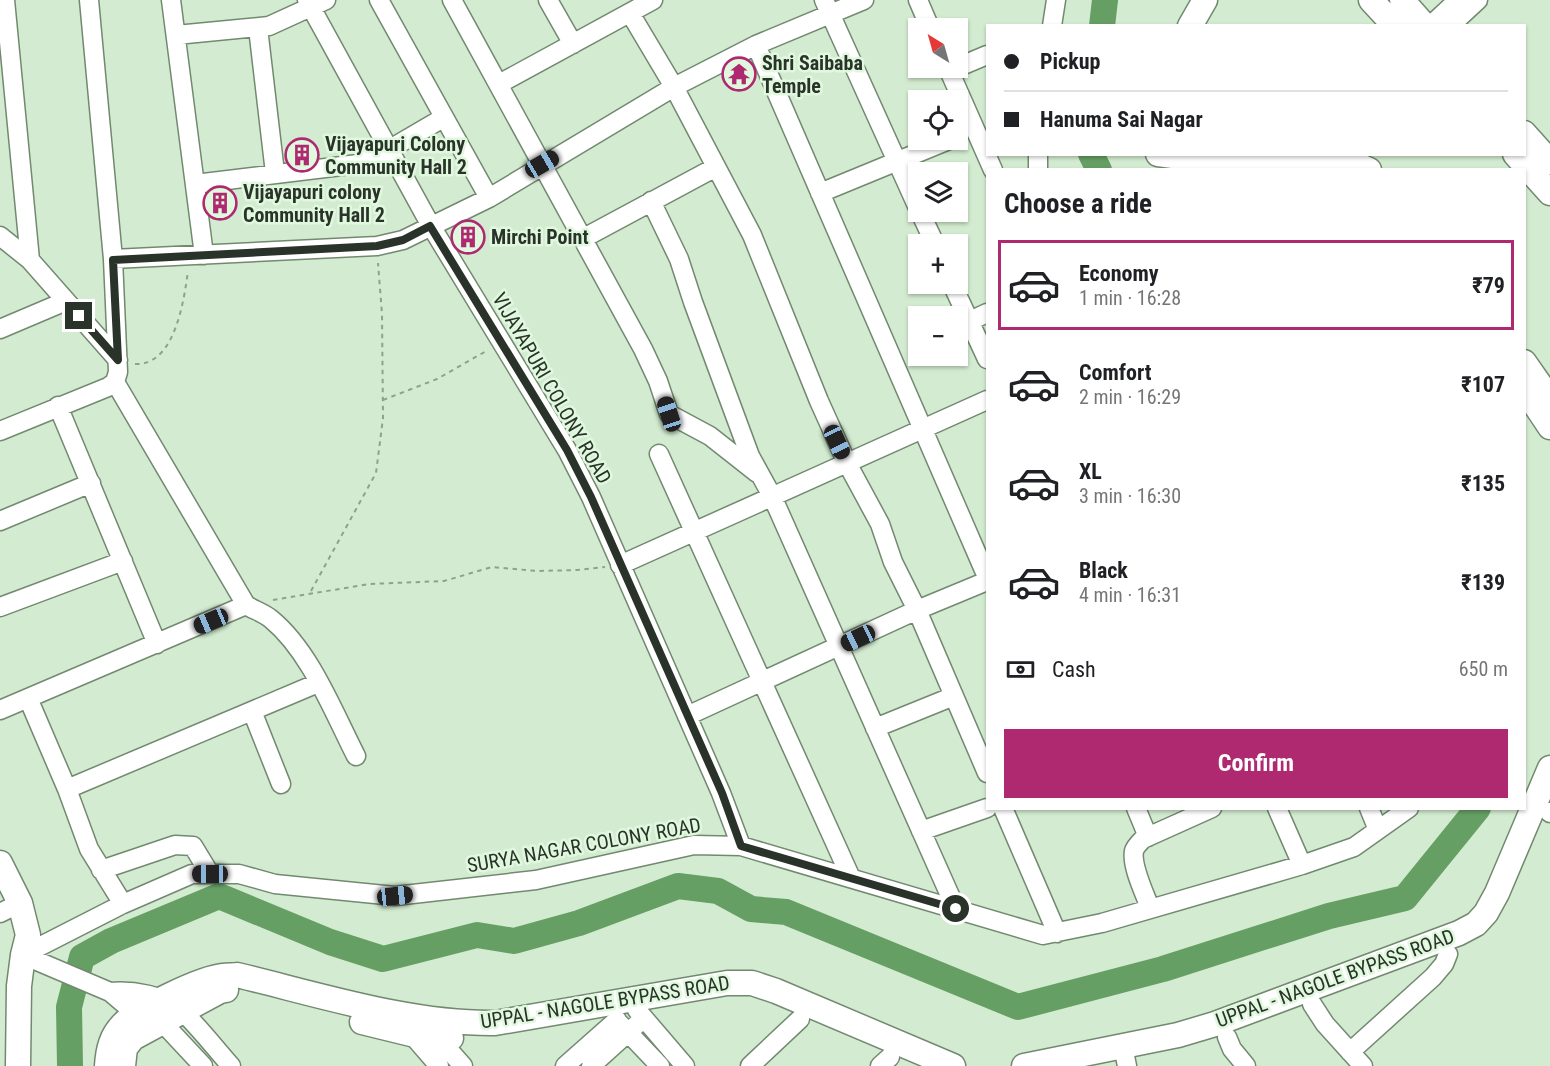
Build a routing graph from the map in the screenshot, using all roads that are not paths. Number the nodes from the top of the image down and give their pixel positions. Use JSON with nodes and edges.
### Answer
{"nodes":[{"id":1,"x":5,"y":0,"type":"edge"},
{"id":2,"x":89,"y":0,"type":"edge"},
{"id":3,"x":171,"y":0,"type":"edge"},
{"id":4,"x":379,"y":0,"type":"edge"},
{"id":5,"x":452,"y":0,"type":"edge"},
{"id":6,"x":548,"y":0,"type":"edge"},
{"id":7,"x":653,"y":0,"type":"edge"},
{"id":8,"x":864,"y":0,"type":"edge"},
{"id":9,"x":918,"y":0,"type":"edge"},
{"id":10,"x":1188,"y":0,"type":"edge"},
{"id":11,"x":1205,"y":0,"type":"edge"},
{"id":12,"x":1371,"y":0,"type":"edge"},
{"id":13,"x":1402,"y":0,"type":"edge"},
{"id":14,"x":1478,"y":0,"type":"edge"},
{"id":15,"x":1055,"y":1,"type":"edge"},
{"id":16,"x":315,"y":3,"type":"edge"},
{"id":17,"x":827,"y":7,"type":"edge"},
{"id":18,"x":630,"y":13,"type":"junction"},
{"id":19,"x":1454,"y":13,"type":"edge"},
{"id":20,"x":926,"y":18,"type":"edge"},
{"id":21,"x":1052,"y":24,"type":"edge"},
{"id":22,"x":1176,"y":24,"type":"edge"},
{"id":23,"x":1191,"y":24,"type":"edge"},
{"id":24,"x":1393,"y":24,"type":"edge"},
{"id":25,"x":1423,"y":24,"type":"edge"},
{"id":26,"x":1434,"y":24,"type":"edge"},
{"id":27,"x":258,"y":28,"type":"junction"},
{"id":28,"x":176,"y":34,"type":"junction"},
{"id":29,"x":573,"y":44,"type":"junction"},
{"id":30,"x":756,"y":45,"type":"junction"},
{"id":31,"x":986,"y":55,"type":"edge"},
{"id":32,"x":968,"y":62,"type":"edge"},
{"id":33,"x":954,"y":78,"type":"edge"},
{"id":34,"x":499,"y":84,"type":"junction"},
{"id":35,"x":674,"y":87,"type":"junction"},
{"id":36,"x":443,"y":118,"type":"junction"},
{"id":37,"x":981,"y":126,"type":"edge"},
{"id":38,"x":1526,"y":135,"type":"edge"},
{"id":39,"x":986,"y":144,"type":"edge"},
{"id":40,"x":390,"y":149,"type":"junction"},
{"id":41,"x":925,"y":150,"type":"edge"},
{"id":42,"x":1173,"y":156,"type":"edge"},
{"id":43,"x":1285,"y":156,"type":"edge"},
{"id":44,"x":1517,"y":156,"type":"edge"},
{"id":45,"x":897,"y":162,"type":"junction"},
{"id":46,"x":1550,"y":162,"type":"edge"},
{"id":47,"x":542,"y":164,"type":"junction"},
{"id":48,"x":716,"y":167,"type":"junction"},
{"id":49,"x":1261,"y":168,"type":"edge"},
{"id":50,"x":1365,"y":168,"type":"edge"},
{"id":51,"x":275,"y":173,"type":"junction"},
{"id":52,"x":195,"y":184,"type":"junction"},
{"id":53,"x":908,"y":186,"type":"edge"},
{"id":54,"x":820,"y":193,"type":"junction"},
{"id":55,"x":1550,"y":193,"type":"edge"},
{"id":56,"x":489,"y":198,"type":"junction"},
{"id":57,"x":651,"y":201,"type":"junction"},
{"id":58,"x":430,"y":226,"type":"junction"},
{"id":59,"x":0,"y":236,"type":"edge"},
{"id":60,"x":582,"y":239,"type":"junction"},
{"id":61,"x":197,"y":255,"type":"junction"},
{"id":62,"x":30,"y":260,"type":"junction"},
{"id":63,"x":113,"y":260,"type":"junction"},
{"id":64,"x":957,"y":294,"type":"edge"},
{"id":65,"x":66,"y":301,"type":"junction"},
{"id":66,"x":986,"y":313,"type":"edge"},
{"id":67,"x":970,"y":321,"type":"junction"},
{"id":68,"x":0,"y":329,"type":"edge"},
{"id":69,"x":986,"y":357,"type":"edge"},
{"id":70,"x":118,"y":360,"type":"junction"},
{"id":71,"x":1526,"y":365,"type":"edge"},
{"id":72,"x":115,"y":382,"type":"junction"},
{"id":73,"x":1526,"y":391,"type":"edge"},
{"id":74,"x":1550,"y":399,"type":"edge"},
{"id":75,"x":986,"y":400,"type":"edge"},
{"id":76,"x":58,"y":406,"type":"junction"},
{"id":77,"x":1550,"y":427,"type":"edge"},
{"id":78,"x":922,"y":428,"type":"junction"},
{"id":79,"x":0,"y":431,"type":"edge"},
{"id":80,"x":659,"y":454,"type":"dead end"},
{"id":81,"x":847,"y":463,"type":"junction"},
{"id":82,"x":761,"y":477,"type":"junction"},
{"id":83,"x":91,"y":483,"type":"junction"},
{"id":84,"x":772,"y":496,"type":"junction"},
{"id":85,"x":0,"y":521,"type":"edge"},
{"id":86,"x":695,"y":531,"type":"junction"},
{"id":87,"x":123,"y":561,"type":"junction"},
{"id":88,"x":621,"y":565,"type":"junction"},
{"id":89,"x":986,"y":577,"type":"edge"},
{"id":90,"x":986,"y":579,"type":"edge"},
{"id":91,"x":246,"y":605,"type":"junction"},
{"id":92,"x":0,"y":607,"type":"edge"},
{"id":93,"x":916,"y":610,"type":"junction"},
{"id":94,"x":158,"y":644,"type":"junction"},
{"id":95,"x":839,"y":647,"type":"junction"},
{"id":96,"x":761,"y":682,"type":"junction"},
{"id":97,"x":318,"y":683,"type":"junction"},
{"id":98,"x":954,"y":696,"type":"junction"},
{"id":99,"x":28,"y":698,"type":"junction"},
{"id":100,"x":0,"y":710,"type":"edge"},
{"id":101,"x":252,"y":711,"type":"junction"},
{"id":102,"x":687,"y":716,"type":"junction"},
{"id":103,"x":875,"y":728,"type":"junction"},
{"id":104,"x":356,"y":756,"type":"dead end"},
{"id":105,"x":986,"y":770,"type":"edge"},
{"id":106,"x":280,"y":784,"type":"dead end"},
{"id":107,"x":67,"y":789,"type":"junction"},
{"id":108,"x":1545,"y":793,"type":"edge"},
{"id":109,"x":986,"y":808,"type":"edge"},
{"id":110,"x":1004,"y":810,"type":"edge"},
{"id":111,"x":1137,"y":810,"type":"edge"},
{"id":112,"x":1208,"y":810,"type":"edge"},
{"id":113,"x":1278,"y":810,"type":"edge"},
{"id":114,"x":1370,"y":810,"type":"edge"},
{"id":115,"x":1406,"y":810,"type":"edge"},
{"id":116,"x":1378,"y":830,"type":"junction"},
{"id":117,"x":921,"y":831,"type":"junction"},
{"id":118,"x":1148,"y":837,"type":"junction"},
{"id":119,"x":741,"y":846,"type":"junction"},
{"id":120,"x":0,"y":863,"type":"edge"},
{"id":121,"x":1302,"y":865,"type":"junction"},
{"id":122,"x":101,"y":870,"type":"junction"},
{"id":123,"x":210,"y":874,"type":"junction"},
{"id":124,"x":851,"y":878,"type":"junction"},
{"id":125,"x":123,"y":904,"type":"junction"},
{"id":126,"x":10,"y":908,"type":"edge"},
{"id":127,"x":1150,"y":908,"type":"junction"},
{"id":128,"x":956,"y":909,"type":"junction"},
{"id":129,"x":1057,"y":933,"type":"junction"},
{"id":130,"x":1448,"y":954,"type":"junction"},
{"id":131,"x":23,"y":955,"type":"junction"},
{"id":132,"x":110,"y":992,"type":"junction"},
{"id":133,"x":1312,"y":1004,"type":"junction"},
{"id":134,"x":168,"y":1011,"type":"junction"},
{"id":135,"x":136,"y":1014,"type":"junction"},
{"id":136,"x":628,"y":1019,"type":"junction"},
{"id":137,"x":800,"y":1019,"type":"junction"},
{"id":138,"x":423,"y":1029,"type":"junction"},
{"id":139,"x":1227,"y":1037,"type":"junction"},
{"id":140,"x":1350,"y":1052,"type":"junction"},
{"id":141,"x":1125,"y":1057,"type":"edge"},
{"id":142,"x":894,"y":1063,"type":"edge"},
{"id":143,"x":18,"y":1066,"type":"edge"},
{"id":144,"x":107,"y":1066,"type":"edge"},
{"id":145,"x":123,"y":1066,"type":"edge"},
{"id":146,"x":203,"y":1066,"type":"edge"},
{"id":147,"x":231,"y":1066,"type":"edge"},
{"id":148,"x":439,"y":1066,"type":"edge"},
{"id":149,"x":463,"y":1066,"type":"edge"},
{"id":150,"x":565,"y":1066,"type":"edge"},
{"id":151,"x":591,"y":1066,"type":"edge"},
{"id":152,"x":660,"y":1066,"type":"edge"},
{"id":153,"x":685,"y":1066,"type":"edge"},
{"id":154,"x":750,"y":1066,"type":"edge"},
{"id":155,"x":953,"y":1066,"type":"edge"},
{"id":156,"x":1024,"y":1066,"type":"edge"},
{"id":157,"x":1097,"y":1066,"type":"edge"},
{"id":158,"x":1246,"y":1066,"type":"edge"},
{"id":159,"x":1363,"y":1066,"type":"edge"}],
"edges":[{"from":1,"to":62,"type":"street"},
{"from":2,"to":63,"type":"street"},
{"from":3,"to":28,"type":"street"},
{"from":4,"to":36,"type":"street"},
{"from":5,"to":34,"type":"street"},
{"from":6,"to":29,"type":"street"},
{"from":7,"to":18,"type":"street"},
{"from":8,"to":17,"type":"street"},
{"from":9,"to":20,"type":"street"},
{"from":10,"to":22,"type":"street"},
{"from":11,"to":23,"type":"street"},
{"from":12,"to":24,"type":"street"},
{"from":13,"to":25,"type":"street"},
{"from":14,"to":19,"type":"street"},
{"from":15,"to":21,"type":"street"},
{"from":16,"to":27,"type":"street"},
{"from":16,"to":40,"type":"street","name":"VIJAYAPURI COLONY ROAD"},
{"from":17,"to":30,"type":"street"},
{"from":17,"to":45,"type":"street"},
{"from":18,"to":29,"type":"street"},
{"from":18,"to":35,"type":"street"},
{"from":19,"to":26,"type":"street"},
{"from":27,"to":28,"type":"street"},
{"from":27,"to":51,"type":"street"},
{"from":28,"to":52,"type":"street"},
{"from":29,"to":34,"type":"street"},
{"from":30,"to":35,"type":"street"},
{"from":30,"to":54,"type":"street"},
{"from":31,"to":32,"type":"street"},
{"from":33,"to":37,"type":"street"},
{"from":34,"to":47,"type":"street"},
{"from":35,"to":47,"type":"street"},
{"from":35,"to":48,"type":"street"},
{"from":36,"to":40,"type":"street"},
{"from":36,"to":56,"type":"street"},
{"from":37,"to":39,"type":"street"},
{"from":38,"to":46,"type":"street"},
{"from":40,"to":51,"type":"street"},
{"from":40,"to":58,"type":"street","name":"VIJAYAPURI COLONY ROAD"},
{"from":41,"to":45,"type":"street"},
{"from":42,"to":49,"type":"street"},
{"from":43,"to":50,"type":"street"},
{"from":44,"to":55,"type":"street"},
{"from":45,"to":53,"type":"street"},
{"from":45,"to":54,"type":"street"},
{"from":47,"to":56,"type":"street"},
{"from":47,"to":60,"type":"street"},
{"from":48,"to":57,"type":"street"},
{"from":48,"to":81,"type":"street"},
{"from":51,"to":52,"type":"street"},
{"from":52,"to":61,"type":"street"},
{"from":54,"to":78,"type":"street"},
{"from":56,"to":58,"type":"street"},
{"from":57,"to":60,"type":"street"},
{"from":57,"to":82,"type":"street"},
{"from":58,"to":61,"type":"street"},
{"from":58,"to":88,"type":"street","name":"VIJAYAPURI COLONY ROAD"},
{"from":59,"to":62,"type":"street"},
{"from":60,"to":82,"type":"street"},
{"from":61,"to":63,"type":"street"},
{"from":62,"to":65,"type":"street"},
{"from":63,"to":70,"type":"street"},
{"from":64,"to":67,"type":"street"},
{"from":65,"to":68,"type":"street"},
{"from":65,"to":70,"type":"street"},
{"from":66,"to":67,"type":"street"},
{"from":67,"to":69,"type":"street"},
{"from":70,"to":72,"type":"street"},
{"from":71,"to":74,"type":"street"},
{"from":72,"to":76,"type":"street"},
{"from":72,"to":91,"type":"street"},
{"from":73,"to":77,"type":"street"},
{"from":75,"to":78,"type":"street"},
{"from":76,"to":79,"type":"street"},
{"from":76,"to":83,"type":"street"},
{"from":78,"to":81,"type":"street"},
{"from":78,"to":89,"type":"street"},
{"from":80,"to":86,"type":"street"},
{"from":81,"to":84,"type":"street"},
{"from":81,"to":93,"type":"street"},
{"from":82,"to":84,"type":"street"},
{"from":83,"to":85,"type":"street"},
{"from":83,"to":87,"type":"street"},
{"from":84,"to":86,"type":"street"},
{"from":84,"to":95,"type":"street"},
{"from":86,"to":88,"type":"street"},
{"from":86,"to":96,"type":"street"},
{"from":87,"to":92,"type":"street"},
{"from":87,"to":94,"type":"street"},
{"from":88,"to":102,"type":"street","name":"VIJAYAPURI COLONY ROAD"},
{"from":90,"to":93,"type":"street"},
{"from":91,"to":94,"type":"street"},
{"from":91,"to":97,"type":"street"},
{"from":93,"to":95,"type":"street"},
{"from":93,"to":98,"type":"street"},
{"from":94,"to":99,"type":"street"},
{"from":95,"to":96,"type":"street"},
{"from":95,"to":103,"type":"street"},
{"from":96,"to":102,"type":"street"},
{"from":96,"to":124,"type":"street"},
{"from":97,"to":101,"type":"street"},
{"from":97,"to":104,"type":"street"},
{"from":98,"to":103,"type":"street"},
{"from":98,"to":105,"type":"street"},
{"from":99,"to":100,"type":"street"},
{"from":99,"to":107,"type":"street"},
{"from":101,"to":106,"type":"street"},
{"from":101,"to":107,"type":"street"},
{"from":102,"to":119,"type":"street","name":"VIJAYAPURI COLONY ROAD"},
{"from":103,"to":117,"type":"street"},
{"from":107,"to":122,"type":"street"},
{"from":108,"to":130,"type":"street","name":"UPPAL - NAGOLE BYPASS ROAD"},
{"from":108,"to":141,"type":"street","name":"UPPAL - NAGOLE BYPASS ROAD"},
{"from":109,"to":117,"type":"street"},
{"from":110,"to":129,"type":"street"},
{"from":111,"to":118,"type":"street"},
{"from":112,"to":118,"type":"street"},
{"from":113,"to":121,"type":"street"},
{"from":114,"to":116,"type":"street"},
{"from":115,"to":116,"type":"street","name":"SURYA NAGAR COLONY ROAD"},
{"from":116,"to":121,"type":"street","name":"SURYA NAGAR COLONY ROAD"},
{"from":117,"to":128,"type":"street"},
{"from":118,"to":127,"type":"street"},
{"from":119,"to":123,"type":"street","name":"SURYA NAGAR COLONY ROAD"},
{"from":119,"to":124,"type":"street","name":"SURYA NAGAR COLONY ROAD"},
{"from":120,"to":126,"type":"street"},
{"from":121,"to":127,"type":"street","name":"SURYA NAGAR COLONY ROAD"},
{"from":122,"to":123,"type":"street"},
{"from":122,"to":125,"type":"street"},
{"from":123,"to":125,"type":"street","name":"SURYA NAGAR COLONY ROAD"},
{"from":124,"to":128,"type":"street","name":"SURYA NAGAR COLONY ROAD"},
{"from":125,"to":131,"type":"street","name":"SURYA NAGAR COLONY ROAD"},
{"from":126,"to":131,"type":"street"},
{"from":127,"to":129,"type":"street","name":"SURYA NAGAR COLONY ROAD"},
{"from":128,"to":129,"type":"street","name":"SURYA NAGAR COLONY ROAD"},
{"from":130,"to":133,"type":"street","name":"UPPAL - NAGOLE BYPASS ROAD"},
{"from":130,"to":140,"type":"street"},
{"from":131,"to":132,"type":"street"},
{"from":131,"to":143,"type":"street"},
{"from":132,"to":134,"type":"street"},
{"from":132,"to":135,"type":"street"},
{"from":133,"to":139,"type":"street","name":"UPPAL - NAGOLE BYPASS ROAD"},
{"from":133,"to":140,"type":"street"},
{"from":134,"to":135,"type":"street","name":"UPPAL - NAGOLE BYPASS ROAD"},
{"from":134,"to":138,"type":"street","name":"UPPAL - NAGOLE BYPASS ROAD"},
{"from":134,"to":138,"type":"street","name":"UPPAL - NAGOLE BYPASS ROAD"},
{"from":134,"to":145,"type":"street","name":"UPPAL - NAGOLE BYPASS ROAD"},
{"from":134,"to":146,"type":"street"},
{"from":134,"to":147,"type":"street"},
{"from":135,"to":144,"type":"street","name":"UPPAL - NAGOLE BYPASS ROAD"},
{"from":136,"to":137,"type":"street","name":"UPPAL - NAGOLE BYPASS ROAD"},
{"from":136,"to":138,"type":"street","name":"UPPAL - NAGOLE BYPASS ROAD"},
{"from":136,"to":150,"type":"street"},
{"from":136,"to":151,"type":"street"},
{"from":136,"to":152,"type":"street"},
{"from":136,"to":153,"type":"street"},
{"from":137,"to":142,"type":"street","name":"UPPAL - NAGOLE BYPASS ROAD"},
{"from":137,"to":154,"type":"street"},
{"from":138,"to":148,"type":"street"},
{"from":138,"to":149,"type":"street"},
{"from":138,"to":155,"type":"street","name":"UPPAL - NAGOLE BYPASS ROAD"},
{"from":139,"to":141,"type":"street","name":"UPPAL - NAGOLE BYPASS ROAD"},
{"from":139,"to":158,"type":"street"},
{"from":140,"to":159,"type":"street"},
{"from":141,"to":156,"type":"street","name":"UPPAL - NAGOLE BYPASS ROAD"},
{"from":141,"to":157,"type":"street","name":"UPPAL - NAGOLE BYPASS ROAD"}]}
